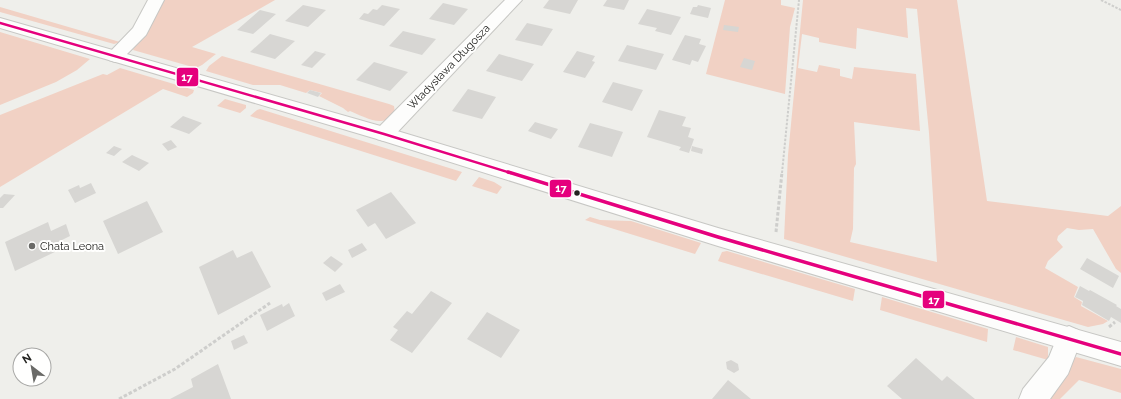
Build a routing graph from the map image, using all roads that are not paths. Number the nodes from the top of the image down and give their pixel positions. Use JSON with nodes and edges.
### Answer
{"nodes":[{"id":1,"x":156,"y":0,"type":"edge"},
{"id":2,"x":514,"y":0,"type":"edge"},
{"id":3,"x":0,"y":23,"type":"edge"},
{"id":4,"x":115,"y":56,"type":"junction"},
{"id":5,"x":384,"y":134,"type":"junction"},
{"id":6,"x":1069,"y":338,"type":"junction"},
{"id":7,"x":1121,"y":354,"type":"edge"},
{"id":8,"x":1032,"y":399,"type":"edge"}],
"edges":[{"from":1,"to":4,"type":"main road"},
{"from":2,"to":5,"type":"main road","name":"Władysława Długosza"},
{"from":3,"to":4,"type":"main road"},
{"from":4,"to":5,"type":"main road"},
{"from":5,"to":6,"type":"main road"},
{"from":6,"to":7,"type":"main road"},
{"from":6,"to":8,"type":"main road"}]}
